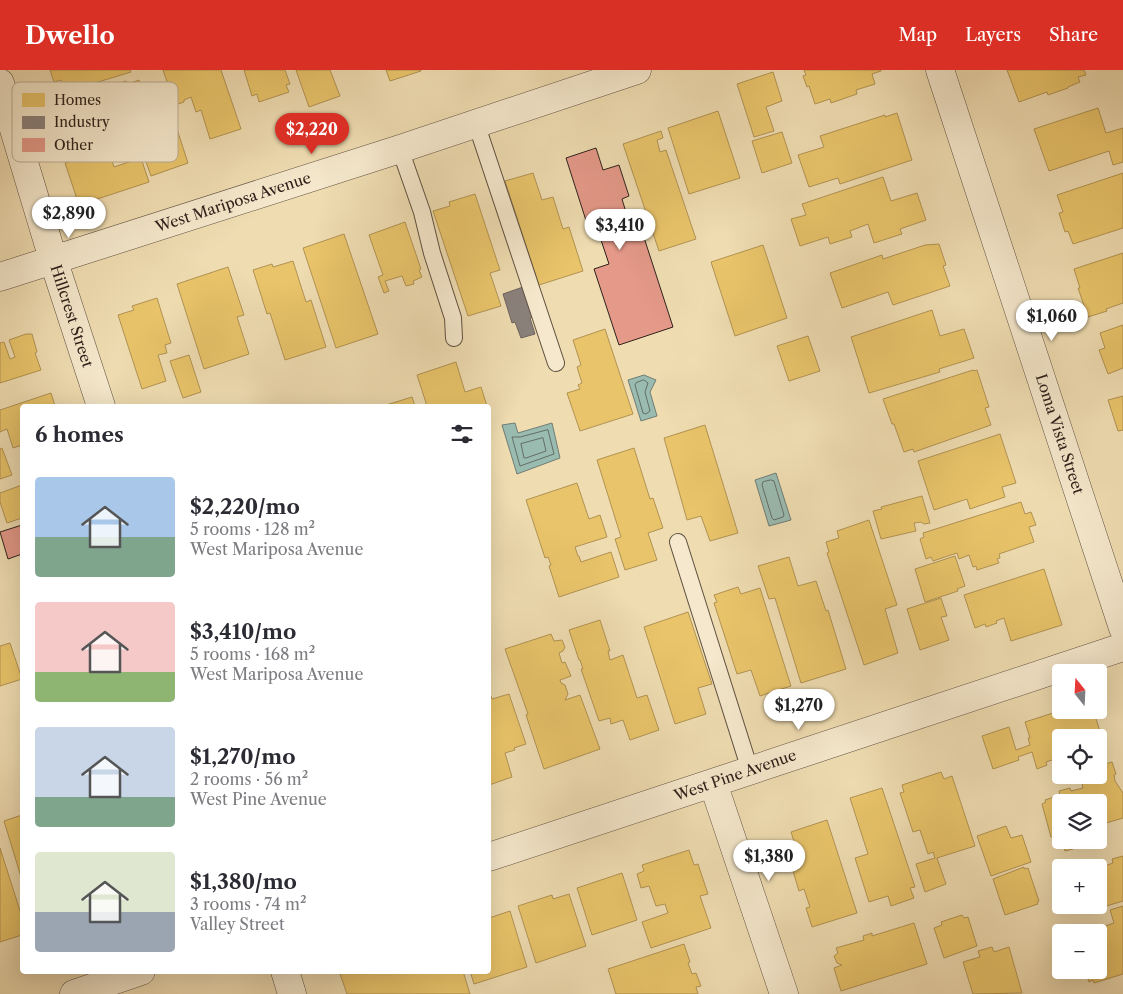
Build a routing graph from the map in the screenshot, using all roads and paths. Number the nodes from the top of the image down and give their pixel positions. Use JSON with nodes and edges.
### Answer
{"nodes":[{"id":1,"x":637,"y":70,"type":"edge"},
{"id":2,"x":940,"y":70,"type":"edge"},
{"id":3,"x":0,"y":83,"type":"edge"},
{"id":4,"x":12,"y":123,"type":"edge"},
{"id":5,"x":476,"y":124,"type":"junction"},
{"id":6,"x":400,"y":149,"type":"junction"},
{"id":7,"x":24,"y":162,"type":"edge"},
{"id":8,"x":53,"y":259,"type":"junction"},
{"id":9,"x":0,"y":277,"type":"edge"},
{"id":10,"x":454,"y":338,"type":"dead end"},
{"id":11,"x":556,"y":363,"type":"dead end"},
{"id":12,"x":100,"y":404,"type":"edge"},
{"id":13,"x":678,"y":542,"type":"dead end"},
{"id":14,"x":1123,"y":628,"type":"edge"},
{"id":15,"x":1123,"y":647,"type":"edge"},
{"id":16,"x":750,"y":770,"type":"junction"},
{"id":17,"x":713,"y":783,"type":"junction"},
{"id":18,"x":491,"y":852,"type":"edge"},
{"id":19,"x":133,"y":974,"type":"edge"},
{"id":20,"x":286,"y":974,"type":"edge"},
{"id":21,"x":74,"y":994,"type":"edge"},
{"id":22,"x":292,"y":994,"type":"edge"},
{"id":23,"x":784,"y":994,"type":"edge"}],
"edges":[{"from":1,"to":5,"type":"street","name":"West Mariposa Avenue"},
{"from":2,"to":14,"type":"street","name":"Loma Vista Street"},
{"from":3,"to":4,"type":"street","name":"Hillcrest Street"},
{"from":5,"to":6,"type":"street","name":"West Mariposa Avenue"},
{"from":5,"to":11,"type":"lane"},
{"from":6,"to":8,"type":"street","name":"West Mariposa Avenue"},
{"from":6,"to":10,"type":"lane"},
{"from":7,"to":8,"type":"street","name":"Hillcrest Street"},
{"from":8,"to":9,"type":"street","name":"West Mariposa Avenue"},
{"from":8,"to":12,"type":"street","name":"Hillcrest Street"},
{"from":13,"to":16,"type":"lane"},
{"from":15,"to":16,"type":"street","name":"West Pine Avenue"},
{"from":16,"to":17,"type":"street","name":"West Pine Avenue"},
{"from":17,"to":18,"type":"street","name":"West Pine Avenue"},
{"from":17,"to":23,"type":"street"},
{"from":19,"to":21,"type":"street"},
{"from":20,"to":22,"type":"street"}]}
